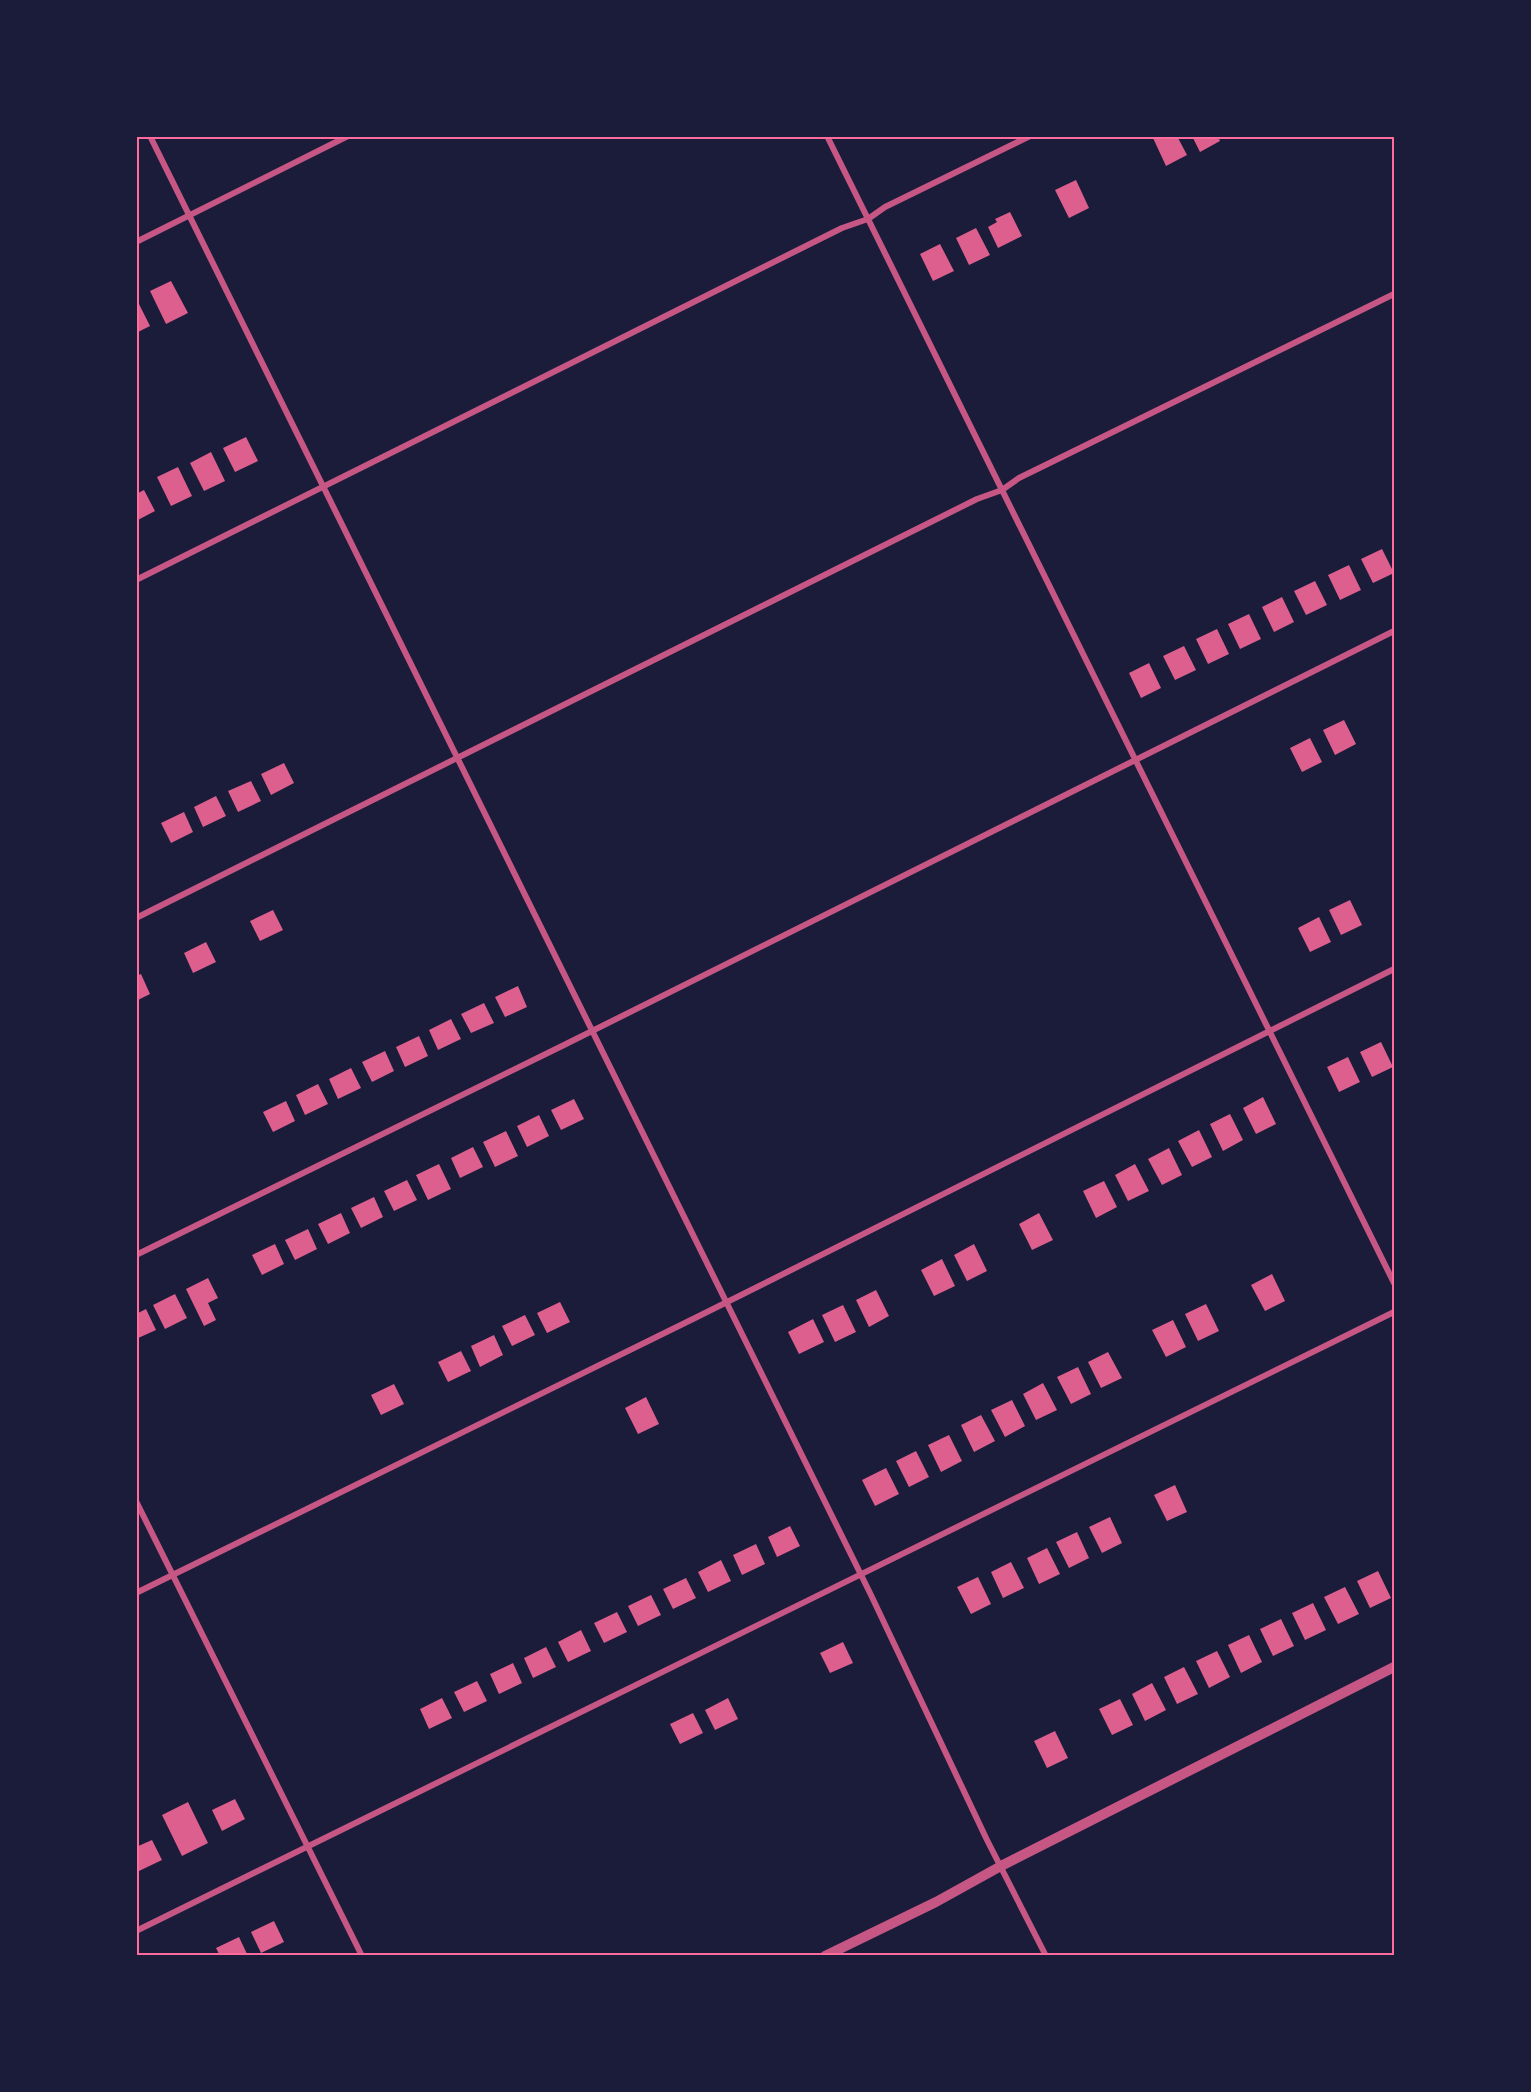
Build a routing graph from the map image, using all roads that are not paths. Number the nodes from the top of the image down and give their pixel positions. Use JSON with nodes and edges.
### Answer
{"nodes":[{"id":1,"x":150,"y":136,"type":"edge"},
{"id":2,"x":348,"y":136,"type":"edge"},
{"id":3,"x":826,"y":136,"type":"edge"},
{"id":4,"x":1030,"y":136,"type":"edge"},
{"id":5,"x":189,"y":215,"type":"junction"},
{"id":6,"x":867,"y":219,"type":"junction"},
{"id":7,"x":136,"y":242,"type":"edge"},
{"id":8,"x":1395,"y":294,"type":"edge"},
{"id":9,"x":324,"y":487,"type":"junction"},
{"id":10,"x":1002,"y":490,"type":"junction"},
{"id":11,"x":136,"y":580,"type":"edge"},
{"id":12,"x":1395,"y":631,"type":"edge"},
{"id":13,"x":458,"y":759,"type":"junction"},
{"id":14,"x":1135,"y":759,"type":"junction"},
{"id":15,"x":136,"y":918,"type":"edge"},
{"id":16,"x":1395,"y":969,"type":"edge"},
{"id":17,"x":592,"y":1031,"type":"junction"},
{"id":18,"x":1270,"y":1031,"type":"junction"},
{"id":19,"x":136,"y":1255,"type":"edge"},
{"id":20,"x":1395,"y":1283,"type":"edge"},
{"id":21,"x":726,"y":1303,"type":"junction"},
{"id":22,"x":1395,"y":1312,"type":"edge"},
{"id":23,"x":136,"y":1501,"type":"edge"},
{"id":24,"x":173,"y":1575,"type":"junction"},
{"id":25,"x":861,"y":1576,"type":"junction"},
{"id":26,"x":136,"y":1593,"type":"edge"},
{"id":27,"x":1395,"y":1667,"type":"edge"},
{"id":28,"x":308,"y":1847,"type":"junction"},
{"id":29,"x":1001,"y":1866,"type":"junction"},
{"id":30,"x":136,"y":1931,"type":"edge"},
{"id":31,"x":362,"y":1956,"type":"edge"},
{"id":32,"x":825,"y":1956,"type":"edge"},
{"id":33,"x":1046,"y":1956,"type":"edge"}],
"edges":[{"from":1,"to":5,"type":"street"},
{"from":2,"to":5,"type":"street"},
{"from":3,"to":6,"type":"street"},
{"from":4,"to":6,"type":"street"},
{"from":5,"to":7,"type":"street"},
{"from":5,"to":9,"type":"street"},
{"from":6,"to":9,"type":"street"},
{"from":6,"to":10,"type":"street"},
{"from":8,"to":10,"type":"street"},
{"from":9,"to":11,"type":"street"},
{"from":9,"to":13,"type":"street"},
{"from":10,"to":13,"type":"street"},
{"from":10,"to":14,"type":"street"},
{"from":12,"to":14,"type":"street"},
{"from":13,"to":15,"type":"street"},
{"from":13,"to":17,"type":"street"},
{"from":14,"to":17,"type":"street"},
{"from":14,"to":18,"type":"street"},
{"from":16,"to":18,"type":"street"},
{"from":17,"to":19,"type":"street"},
{"from":17,"to":21,"type":"street"},
{"from":18,"to":20,"type":"street"},
{"from":18,"to":21,"type":"street"},
{"from":21,"to":24,"type":"street"},
{"from":21,"to":25,"type":"street"},
{"from":22,"to":25,"type":"street"},
{"from":23,"to":24,"type":"street"},
{"from":24,"to":26,"type":"street"},
{"from":24,"to":28,"type":"street"},
{"from":25,"to":28,"type":"street"},
{"from":25,"to":29,"type":"street"},
{"from":27,"to":29,"type":"street"},
{"from":28,"to":30,"type":"street"},
{"from":28,"to":31,"type":"street"},
{"from":29,"to":32,"type":"street"},
{"from":29,"to":33,"type":"street"}]}
